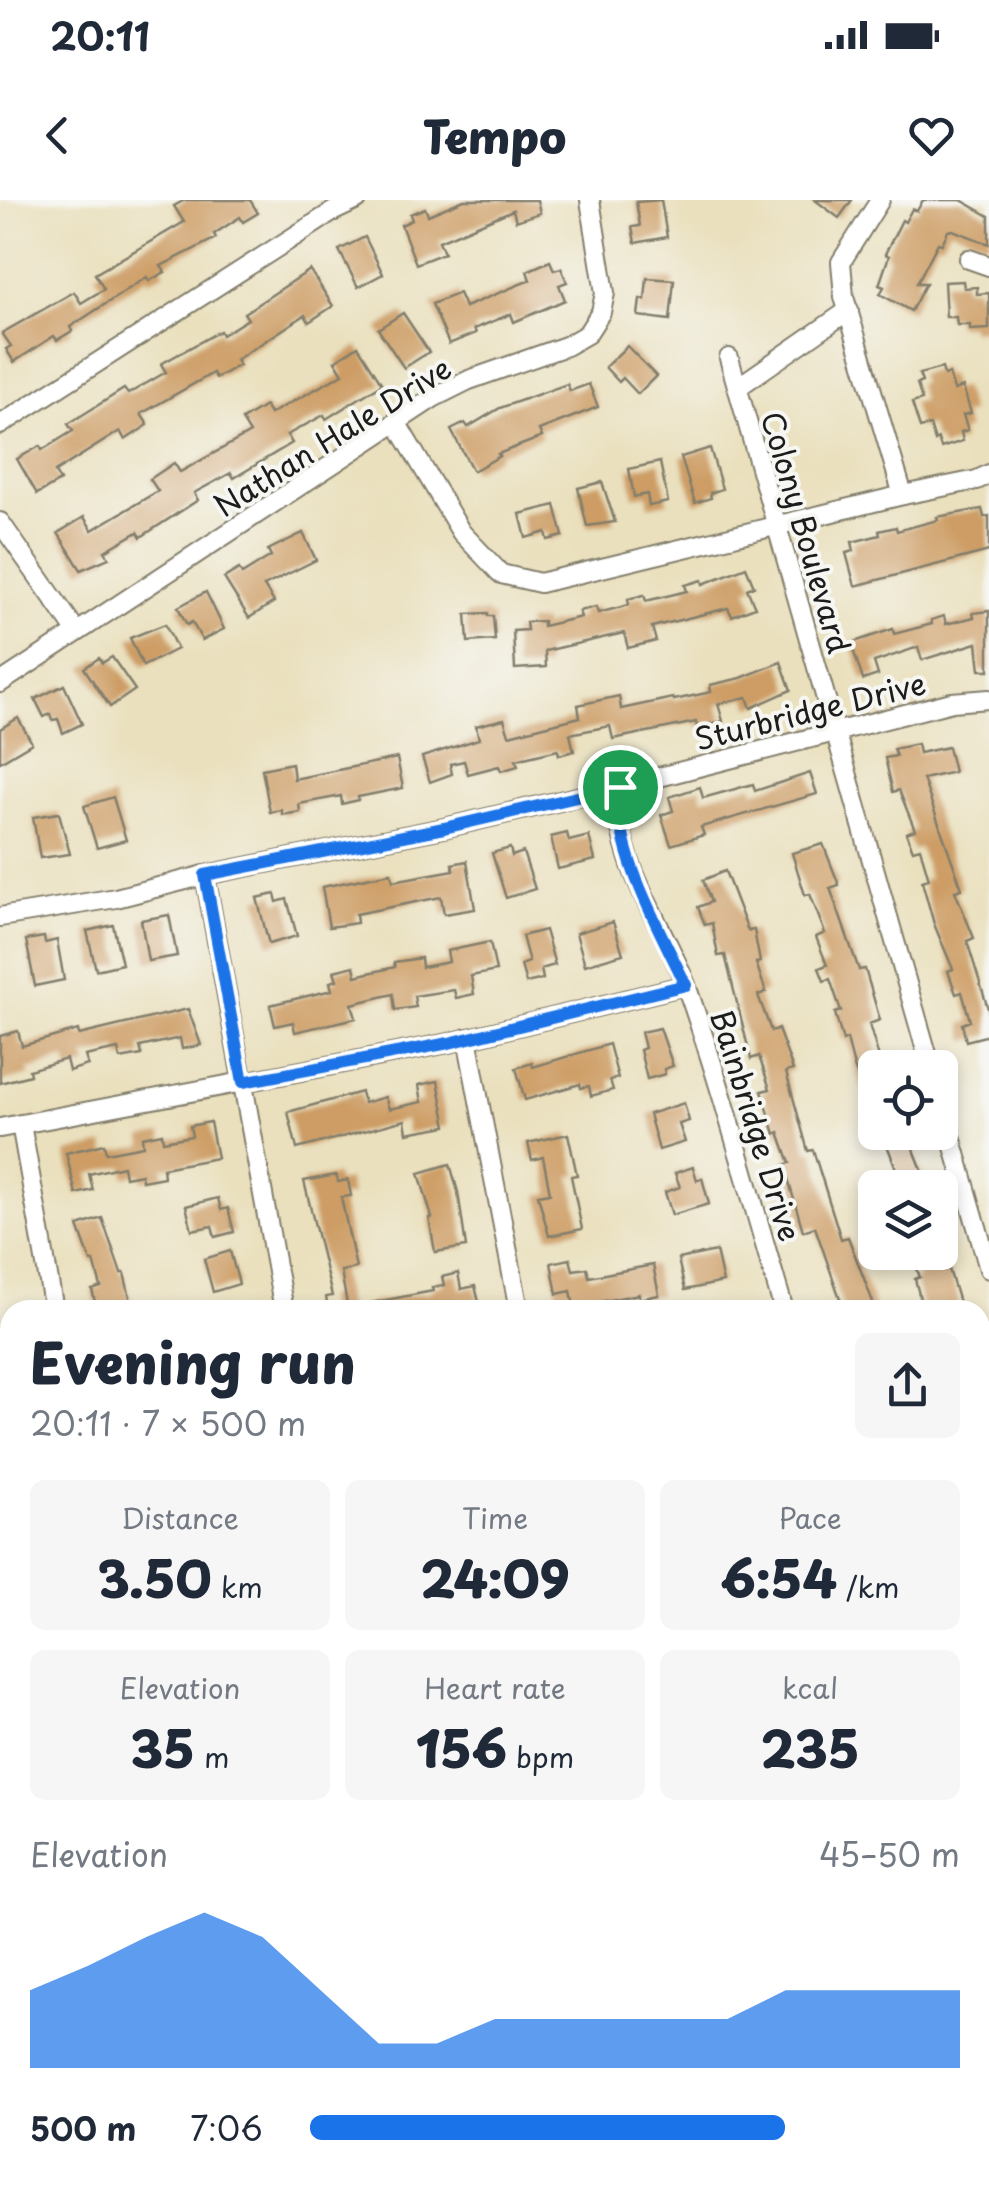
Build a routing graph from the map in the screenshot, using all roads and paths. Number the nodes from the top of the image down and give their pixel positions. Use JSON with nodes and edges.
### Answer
{"nodes":[{"id":1,"x":357,"y":200,"type":"edge"},
{"id":2,"x":590,"y":200,"type":"edge"},
{"id":3,"x":880,"y":200,"type":"edge"},
{"id":4,"x":969,"y":259,"type":"dead end"},
{"id":5,"x":989,"y":266,"type":"edge"},
{"id":6,"x":849,"y":310,"type":"junction"},
{"id":7,"x":729,"y":358,"type":"dead end"},
{"id":8,"x":738,"y":387,"type":"junction"},
{"id":9,"x":396,"y":422,"type":"junction"},
{"id":10,"x":0,"y":425,"type":"edge"},
{"id":11,"x":989,"y":474,"type":"edge"},
{"id":12,"x":903,"y":494,"type":"junction"},
{"id":13,"x":0,"y":522,"type":"edge"},
{"id":14,"x":778,"y":526,"type":"junction"},
{"id":15,"x":77,"y":632,"type":"junction"},
{"id":16,"x":0,"y":683,"type":"edge"},
{"id":17,"x":989,"y":699,"type":"edge"},
{"id":18,"x":835,"y":731,"type":"junction"},
{"id":19,"x":620,"y":787,"type":"junction"},
{"id":20,"x":205,"y":875,"type":"junction"},
{"id":21,"x":0,"y":917,"type":"edge"},
{"id":22,"x":686,"y":985,"type":"junction"},
{"id":23,"x":467,"y":1038,"type":"junction"},
{"id":24,"x":926,"y":1050,"type":"edge"},
{"id":25,"x":243,"y":1082,"type":"junction"},
{"id":26,"x":22,"y":1124,"type":"junction"},
{"id":27,"x":0,"y":1128,"type":"edge"},
{"id":28,"x":955,"y":1150,"type":"edge"},
{"id":29,"x":989,"y":1269,"type":"edge"},
{"id":30,"x":52,"y":1300,"type":"edge"},
{"id":31,"x":282,"y":1300,"type":"edge"},
{"id":32,"x":516,"y":1300,"type":"edge"},
{"id":33,"x":781,"y":1300,"type":"edge"}],
"edges":[{"from":1,"to":10,"type":"street"},
{"from":2,"to":9,"type":"street","name":"Nathan Hale Drive"},
{"from":3,"to":6,"type":"street"},
{"from":4,"to":5,"type":"street"},
{"from":6,"to":8,"type":"street"},
{"from":6,"to":12,"type":"street"},
{"from":7,"to":8,"type":"street","name":"Colony Boulevard"},
{"from":8,"to":14,"type":"street","name":"Colony Boulevard"},
{"from":9,"to":14,"type":"street"},
{"from":9,"to":15,"type":"street","name":"Nathan Hale Drive"},
{"from":11,"to":12,"type":"street"},
{"from":12,"to":14,"type":"street"},
{"from":13,"to":15,"type":"street"},
{"from":14,"to":18,"type":"street","name":"Colony Boulevard"},
{"from":15,"to":16,"type":"street","name":"Nathan Hale Drive"},
{"from":17,"to":18,"type":"street","name":"Sturbridge Drive"},
{"from":18,"to":19,"type":"street","name":"Sturbridge Drive"},
{"from":18,"to":24,"type":"street","name":"Colony Boulevard"},
{"from":19,"to":20,"type":"street","name":"Sturbridge Drive"},
{"from":19,"to":22,"type":"street","name":"Bainbridge Drive"},
{"from":20,"to":21,"type":"street","name":"Sturbridge Drive"},
{"from":20,"to":25,"type":"street"},
{"from":22,"to":23,"type":"street"},
{"from":22,"to":33,"type":"street","name":"Bainbridge Drive"},
{"from":23,"to":25,"type":"street"},
{"from":23,"to":32,"type":"street"},
{"from":25,"to":26,"type":"street"},
{"from":25,"to":31,"type":"street"},
{"from":26,"to":27,"type":"street"},
{"from":26,"to":30,"type":"street"},
{"from":28,"to":29,"type":"street"}]}
